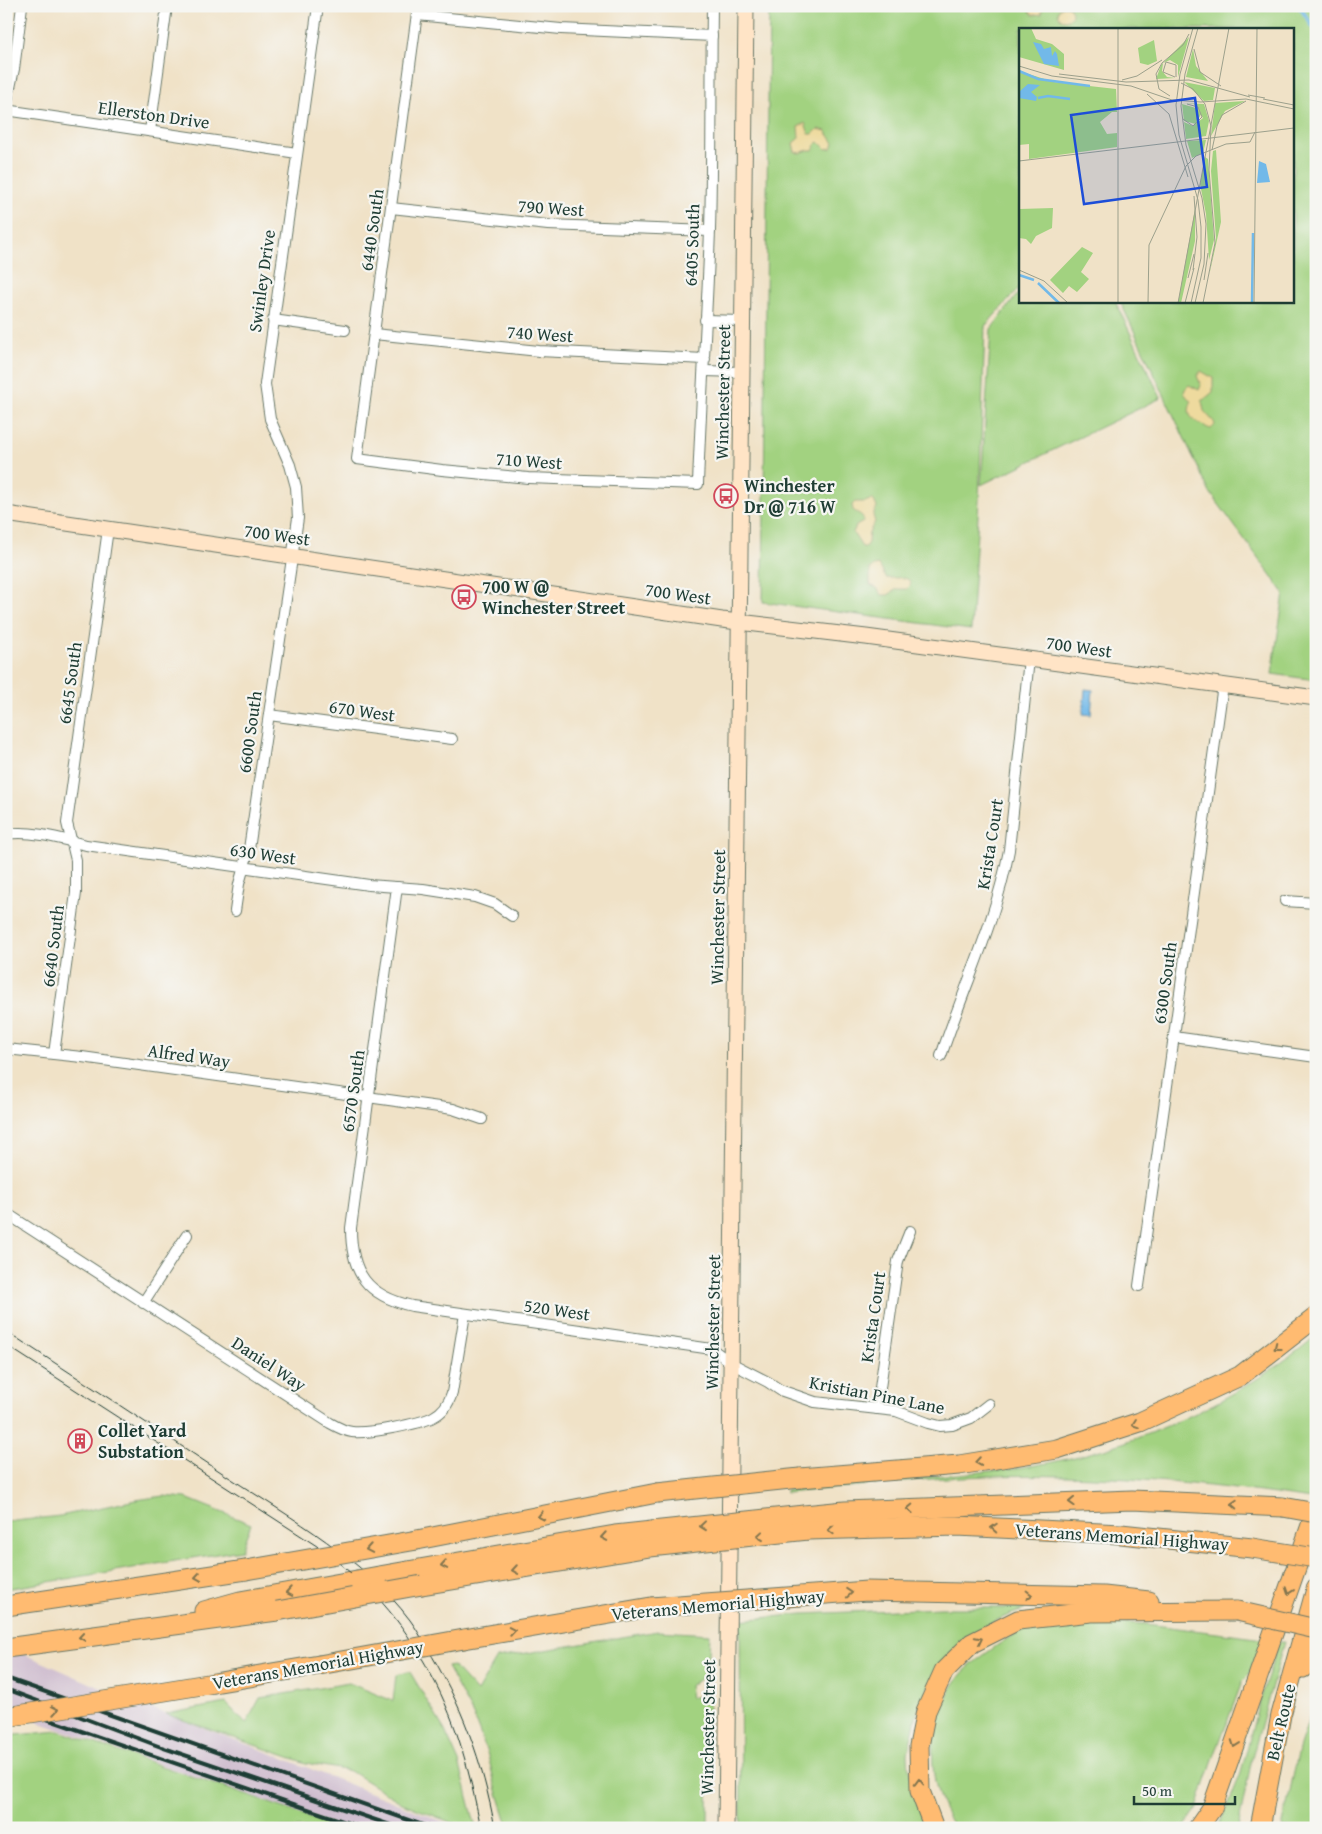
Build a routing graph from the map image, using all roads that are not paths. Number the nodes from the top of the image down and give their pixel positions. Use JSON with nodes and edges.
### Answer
{"nodes":[{"id":1,"x":22,"y":6,"type":"edge"},
{"id":2,"x":167,"y":6,"type":"edge"},
{"id":3,"x":318,"y":6,"type":"edge"},
{"id":4,"x":712,"y":6,"type":"edge"},
{"id":5,"x":746,"y":6,"type":"edge"},
{"id":6,"x":417,"y":10,"type":"edge"},
{"id":7,"x":712,"y":36,"type":"junction"},
{"id":8,"x":6,"y":106,"type":"edge"},
{"id":9,"x":6,"y":110,"type":"edge"},
{"id":10,"x":150,"y":131,"type":"junction"},
{"id":11,"x":297,"y":153,"type":"junction"},
{"id":12,"x":391,"y":208,"type":"junction"},
{"id":13,"x":710,"y":231,"type":"junction"},
{"id":14,"x":273,"y":320,"type":"junction"},
{"id":15,"x":705,"y":320,"type":"junction"},
{"id":16,"x":742,"y":321,"type":"junction"},
{"id":17,"x":345,"y":330,"type":"dead end"},
{"id":18,"x":374,"y":334,"type":"junction"},
{"id":19,"x":705,"y":359,"type":"junction"},
{"id":20,"x":704,"y":371,"type":"junction"},
{"id":21,"x":742,"y":372,"type":"junction"},
{"id":22,"x":357,"y":459,"type":"joint"},
{"id":23,"x":698,"y":484,"type":"joint"},
{"id":24,"x":6,"y":514,"type":"edge"},
{"id":25,"x":108,"y":529,"type":"junction"},
{"id":26,"x":292,"y":556,"type":"junction"},
{"id":27,"x":740,"y":622,"type":"junction"},
{"id":28,"x":1029,"y":659,"type":"junction"},
{"id":29,"x":1223,"y":685,"type":"junction"},
{"id":30,"x":1316,"y":698,"type":"edge"},
{"id":31,"x":269,"y":715,"type":"junction"},
{"id":32,"x":452,"y":739,"type":"dead end"},
{"id":33,"x":6,"y":834,"type":"edge"},
{"id":34,"x":71,"y":841,"type":"junction"},
{"id":35,"x":244,"y":868,"type":"junction"},
{"id":36,"x":397,"y":887,"type":"junction"},
{"id":37,"x":1286,"y":901,"type":"dead end"},
{"id":38,"x":1316,"y":903,"type":"edge"},
{"id":39,"x":235,"y":911,"type":"dead end"},
{"id":40,"x":512,"y":916,"type":"dead end"},
{"id":41,"x":1174,"y":1037,"type":"junction"},
{"id":42,"x":6,"y":1049,"type":"edge"},
{"id":43,"x":54,"y":1054,"type":"junction"},
{"id":44,"x":941,"y":1056,"type":"dead end"},
{"id":45,"x":1316,"y":1057,"type":"edge"},
{"id":46,"x":368,"y":1098,"type":"junction"},
{"id":47,"x":482,"y":1119,"type":"dead end"},
{"id":48,"x":6,"y":1213,"type":"edge"},
{"id":49,"x":910,"y":1231,"type":"dead end"},
{"id":50,"x":187,"y":1235,"type":"dead end"},
{"id":51,"x":1139,"y":1286,"type":"dead end"},
{"id":52,"x":376,"y":1292,"type":"joint"},
{"id":53,"x":143,"y":1302,"type":"junction"},
{"id":54,"x":465,"y":1314,"type":"junction"},
{"id":55,"x":1316,"y":1317,"type":"edge"},
{"id":56,"x":731,"y":1363,"type":"junction"},
{"id":57,"x":989,"y":1404,"type":"dead end"},
{"id":58,"x":877,"y":1409,"type":"junction"},
{"id":59,"x":1316,"y":1512,"type":"edge"},
{"id":60,"x":806,"y":1523,"type":"junction"},
{"id":61,"x":651,"y":1539,"type":"junction"},
{"id":62,"x":1316,"y":1558,"type":"edge"},
{"id":63,"x":1316,"y":1589,"type":"edge"},
{"id":64,"x":6,"y":1606,"type":"edge"},
{"id":65,"x":1237,"y":1611,"type":"junction"},
{"id":66,"x":130,"y":1630,"type":"junction"},
{"id":67,"x":1316,"y":1630,"type":"edge"},
{"id":68,"x":1316,"y":1642,"type":"edge"},
{"id":69,"x":6,"y":1648,"type":"edge"},
{"id":70,"x":1281,"y":1715,"type":"junction"},
{"id":71,"x":6,"y":1717,"type":"edge"},
{"id":72,"x":726,"y":1828,"type":"edge"},
{"id":73,"x":934,"y":1828,"type":"edge"},
{"id":74,"x":1198,"y":1828,"type":"edge"},
{"id":75,"x":1260,"y":1828,"type":"edge"}],
"edges":[{"from":1,"to":8,"type":"street"},
{"from":2,"to":10,"type":"street"},
{"from":3,"to":11,"type":"street","name":"Swinley Drive"},
{"from":4,"to":7,"type":"street","name":"6405 South"},
{"from":5,"to":16,"type":"main road","name":"Winchester Street"},
{"from":6,"to":7,"type":"street"},
{"from":6,"to":12,"type":"street","name":"6440 South"},
{"from":7,"to":13,"type":"street","name":"6405 South"},
{"from":9,"to":10,"type":"street","name":"Ellerston Drive"},
{"from":10,"to":11,"type":"street","name":"Ellerston Drive"},
{"from":11,"to":14,"type":"street","name":"Swinley Drive"},
{"from":12,"to":13,"type":"street","name":"790 West"},
{"from":12,"to":18,"type":"street","name":"6440 South"},
{"from":13,"to":15,"type":"street","name":"6405 South"},
{"from":14,"to":17,"type":"street"},
{"from":14,"to":26,"type":"street","name":"Swinley Drive"},
{"from":15,"to":16,"type":"street"},
{"from":15,"to":19,"type":"street","name":"6405 South"},
{"from":16,"to":21,"type":"main road","name":"Winchester Street"},
{"from":18,"to":19,"type":"street","name":"740 West"},
{"from":18,"to":22,"type":"street","name":"6440 South"},
{"from":19,"to":20,"type":"street","name":"6405 South"},
{"from":20,"to":21,"type":"street"},
{"from":20,"to":23,"type":"street","name":"6405 South"},
{"from":21,"to":27,"type":"main road","name":"Winchester Street"},
{"from":22,"to":23,"type":"street","name":"710 West"},
{"from":24,"to":25,"type":"main road","name":"700 West"},
{"from":25,"to":26,"type":"main road","name":"700 West"},
{"from":25,"to":34,"type":"street","name":"6645 South"},
{"from":26,"to":27,"type":"main road","name":"700 West"},
{"from":26,"to":31,"type":"street","name":"6600 South"},
{"from":27,"to":28,"type":"main road","name":"700 West"},
{"from":27,"to":56,"type":"main road","name":"Winchester Street"},
{"from":28,"to":29,"type":"main road","name":"700 West"},
{"from":28,"to":44,"type":"street","name":"Krista Court"},
{"from":29,"to":30,"type":"main road","name":"700 West"},
{"from":29,"to":41,"type":"street","name":"6300 South"},
{"from":31,"to":32,"type":"street","name":"670 West"},
{"from":31,"to":35,"type":"street","name":"6600 South"},
{"from":33,"to":34,"type":"street","name":"630 West"},
{"from":34,"to":35,"type":"street","name":"630 West"},
{"from":34,"to":43,"type":"street","name":"6640 South"},
{"from":35,"to":36,"type":"street","name":"630 West"},
{"from":35,"to":39,"type":"street","name":"6600 South"},
{"from":36,"to":40,"type":"street","name":"630 West"},
{"from":36,"to":46,"type":"street","name":"6570 South"},
{"from":37,"to":38,"type":"street"},
{"from":41,"to":45,"type":"street"},
{"from":41,"to":51,"type":"street","name":"6300 South"},
{"from":42,"to":43,"type":"street","name":"Alfred Way"},
{"from":43,"to":46,"type":"street","name":"Alfred Way"},
{"from":46,"to":47,"type":"street","name":"Alfred Way"},
{"from":46,"to":52,"type":"street","name":"6570 South"},
{"from":48,"to":53,"type":"street","name":"Daniel Way"},
{"from":49,"to":58,"type":"street","name":"Krista Court"},
{"from":50,"to":53,"type":"street"},
{"from":52,"to":54,"type":"street","name":"520 West"},
{"from":53,"to":54,"type":"street","name":"Daniel Way"},
{"from":54,"to":56,"type":"street","name":"520 West"},
{"from":55,"to":64,"type":"highway","one_way":true,"bridge":true},
{"from":56,"to":58,"type":"street","name":"Kristian Pine Lane"},
{"from":56,"to":72,"type":"main road","name":"Winchester Street"},
{"from":57,"to":58,"type":"street","name":"Kristian Pine Lane"},
{"from":59,"to":60,"type":"highway","one_way":true,"bridge":true},
{"from":59,"to":74,"type":"highway","one_way":true},
{"from":60,"to":61,"type":"highway","name":"Veterans Memorial Highway","one_way":true,"bridge":true},
{"from":62,"to":60,"type":"highway","name":"Veterans Memorial Highway","one_way":true,"bridge":true},
{"from":61,"to":66,"type":"highway","name":"Veterans Memorial Highway","one_way":true,"bridge":true},
{"from":61,"to":66,"type":"highway","one_way":true,"bridge":true},
{"from":63,"to":70,"type":"highway","name":"Belt Route"},
{"from":65,"to":67,"type":"highway","name":"Veterans Memorial Highway","bridge":true},
{"from":71,"to":65,"type":"highway","name":"Veterans Memorial Highway","one_way":true,"bridge":true},
{"from":73,"to":65,"type":"highway","one_way":true},
{"from":66,"to":69,"type":"highway","name":"Veterans Memorial Highway","one_way":true},
{"from":68,"to":70,"type":"highway"},
{"from":70,"to":75,"type":"highway","name":"Belt Route"}]}
